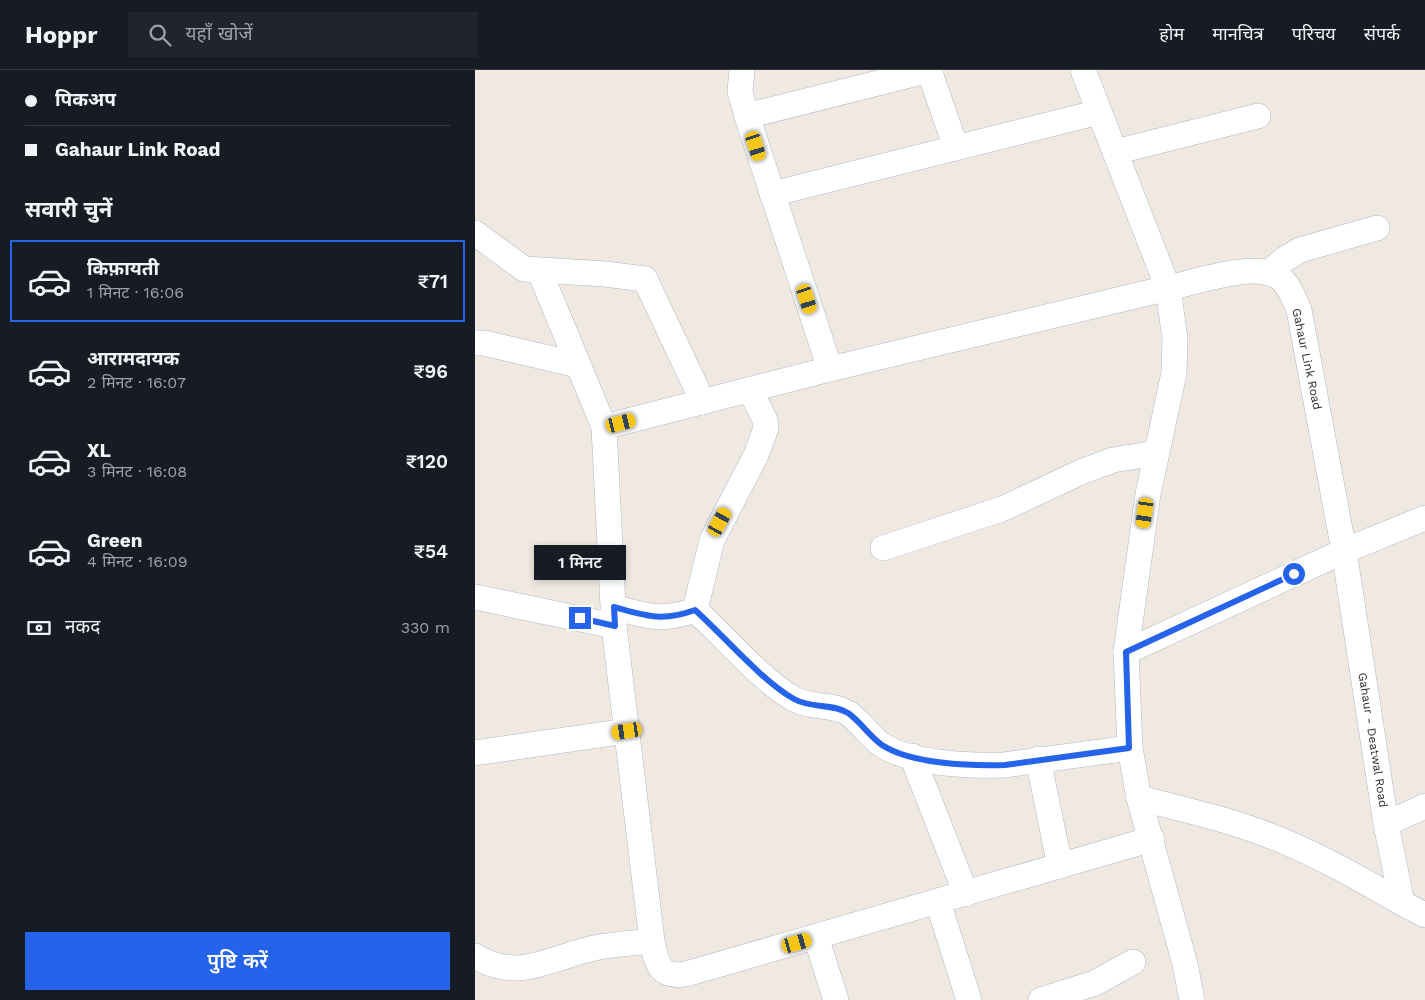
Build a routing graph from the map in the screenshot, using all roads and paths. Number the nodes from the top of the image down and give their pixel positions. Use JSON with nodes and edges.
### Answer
{"nodes":[{"id":1,"x":742,"y":70,"type":"edge"},
{"id":2,"x":930,"y":70,"type":"edge"},
{"id":3,"x":1083,"y":70,"type":"edge"},
{"id":4,"x":1099,"y":112,"type":"junction"},
{"id":5,"x":747,"y":116,"type":"junction"},
{"id":6,"x":1258,"y":116,"type":"dead end"},
{"id":7,"x":956,"y":148,"type":"junction"},
{"id":8,"x":1115,"y":152,"type":"junction"},
{"id":9,"x":772,"y":194,"type":"junction"},
{"id":10,"x":1377,"y":228,"type":"dead end"},
{"id":11,"x":475,"y":233,"type":"edge"},
{"id":12,"x":539,"y":272,"type":"junction"},
{"id":13,"x":1268,"y":273,"type":"junction"},
{"id":14,"x":1168,"y":288,"type":"junction"},
{"id":15,"x":475,"y":343,"type":"edge"},
{"id":16,"x":579,"y":365,"type":"junction"},
{"id":17,"x":830,"y":369,"type":"junction"},
{"id":18,"x":750,"y":390,"type":"junction"},
{"id":19,"x":703,"y":402,"type":"junction"},
{"id":20,"x":604,"y":428,"type":"junction"},
{"id":21,"x":1156,"y":453,"type":"junction"},
{"id":22,"x":1425,"y":518,"type":"edge"},
{"id":23,"x":883,"y":548,"type":"dead end"},
{"id":24,"x":1344,"y":551,"type":"junction"},
{"id":25,"x":475,"y":597,"type":"edge"},
{"id":26,"x":695,"y":610,"type":"junction"},
{"id":27,"x":614,"y":616,"type":"junction"},
{"id":28,"x":1126,"y":652,"type":"junction"},
{"id":29,"x":627,"y":731,"type":"junction"},
{"id":30,"x":1129,"y":748,"type":"junction"},
{"id":31,"x":475,"y":753,"type":"edge"},
{"id":32,"x":912,"y":756,"type":"junction"},
{"id":33,"x":1038,"y":759,"type":"junction"},
{"id":34,"x":1139,"y":798,"type":"junction"},
{"id":35,"x":1425,"y":806,"type":"edge"},
{"id":36,"x":1385,"y":824,"type":"junction"},
{"id":37,"x":1152,"y":840,"type":"junction"},
{"id":38,"x":1061,"y":866,"type":"junction"},
{"id":39,"x":966,"y":894,"type":"junction"},
{"id":40,"x":938,"y":902,"type":"junction"},
{"id":41,"x":1402,"y":903,"type":"junction"},
{"id":42,"x":1425,"y":915,"type":"edge"},
{"id":43,"x":816,"y":937,"type":"junction"},
{"id":44,"x":653,"y":941,"type":"junction"},
{"id":45,"x":475,"y":956,"type":"edge"},
{"id":46,"x":1133,"y":962,"type":"dead end"},
{"id":47,"x":836,"y":1000,"type":"edge"},
{"id":48,"x":969,"y":1000,"type":"edge"},
{"id":49,"x":1041,"y":1000,"type":"edge"},
{"id":50,"x":1193,"y":1000,"type":"edge"}],
"edges":[{"from":1,"to":5,"type":"street"},
{"from":2,"to":5,"type":"street"},
{"from":2,"to":7,"type":"street"},
{"from":3,"to":4,"type":"street"},
{"from":4,"to":7,"type":"street"},
{"from":4,"to":8,"type":"street"},
{"from":5,"to":9,"type":"street"},
{"from":6,"to":8,"type":"street"},
{"from":7,"to":9,"type":"street"},
{"from":8,"to":14,"type":"street"},
{"from":9,"to":17,"type":"street"},
{"from":10,"to":13,"type":"street"},
{"from":11,"to":12,"type":"street"},
{"from":12,"to":16,"type":"street"},
{"from":12,"to":19,"type":"street"},
{"from":13,"to":14,"type":"street"},
{"from":13,"to":24,"type":"street","name":"Gahaur Link Road"},
{"from":14,"to":17,"type":"street"},
{"from":14,"to":21,"type":"street"},
{"from":15,"to":16,"type":"street"},
{"from":16,"to":20,"type":"street"},
{"from":17,"to":18,"type":"street"},
{"from":18,"to":19,"type":"street"},
{"from":18,"to":26,"type":"street"},
{"from":19,"to":20,"type":"street"},
{"from":20,"to":27,"type":"street"},
{"from":21,"to":23,"type":"street"},
{"from":21,"to":28,"type":"street"},
{"from":22,"to":24,"type":"street"},
{"from":24,"to":28,"type":"street"},
{"from":24,"to":36,"type":"street","name":"Gahaur - Deatwal Road"},
{"from":25,"to":27,"type":"street"},
{"from":26,"to":27,"type":"street"},
{"from":26,"to":32,"type":"street"},
{"from":27,"to":29,"type":"street"},
{"from":28,"to":30,"type":"street"},
{"from":29,"to":31,"type":"street"},
{"from":29,"to":44,"type":"street"},
{"from":30,"to":33,"type":"street"},
{"from":30,"to":34,"type":"street"},
{"from":32,"to":33,"type":"street"},
{"from":32,"to":39,"type":"street"},
{"from":33,"to":38,"type":"street"},
{"from":34,"to":37,"type":"street"},
{"from":34,"to":41,"type":"street"},
{"from":35,"to":36,"type":"street"},
{"from":36,"to":41,"type":"street","name":"Gahaur - Deatwal Road"},
{"from":37,"to":38,"type":"street"},
{"from":37,"to":50,"type":"street"},
{"from":38,"to":39,"type":"street"},
{"from":39,"to":40,"type":"street"},
{"from":40,"to":43,"type":"street"},
{"from":40,"to":48,"type":"street"},
{"from":41,"to":42,"type":"street"},
{"from":43,"to":44,"type":"street"},
{"from":43,"to":47,"type":"street"},
{"from":44,"to":45,"type":"street"},
{"from":46,"to":49,"type":"street"}]}
